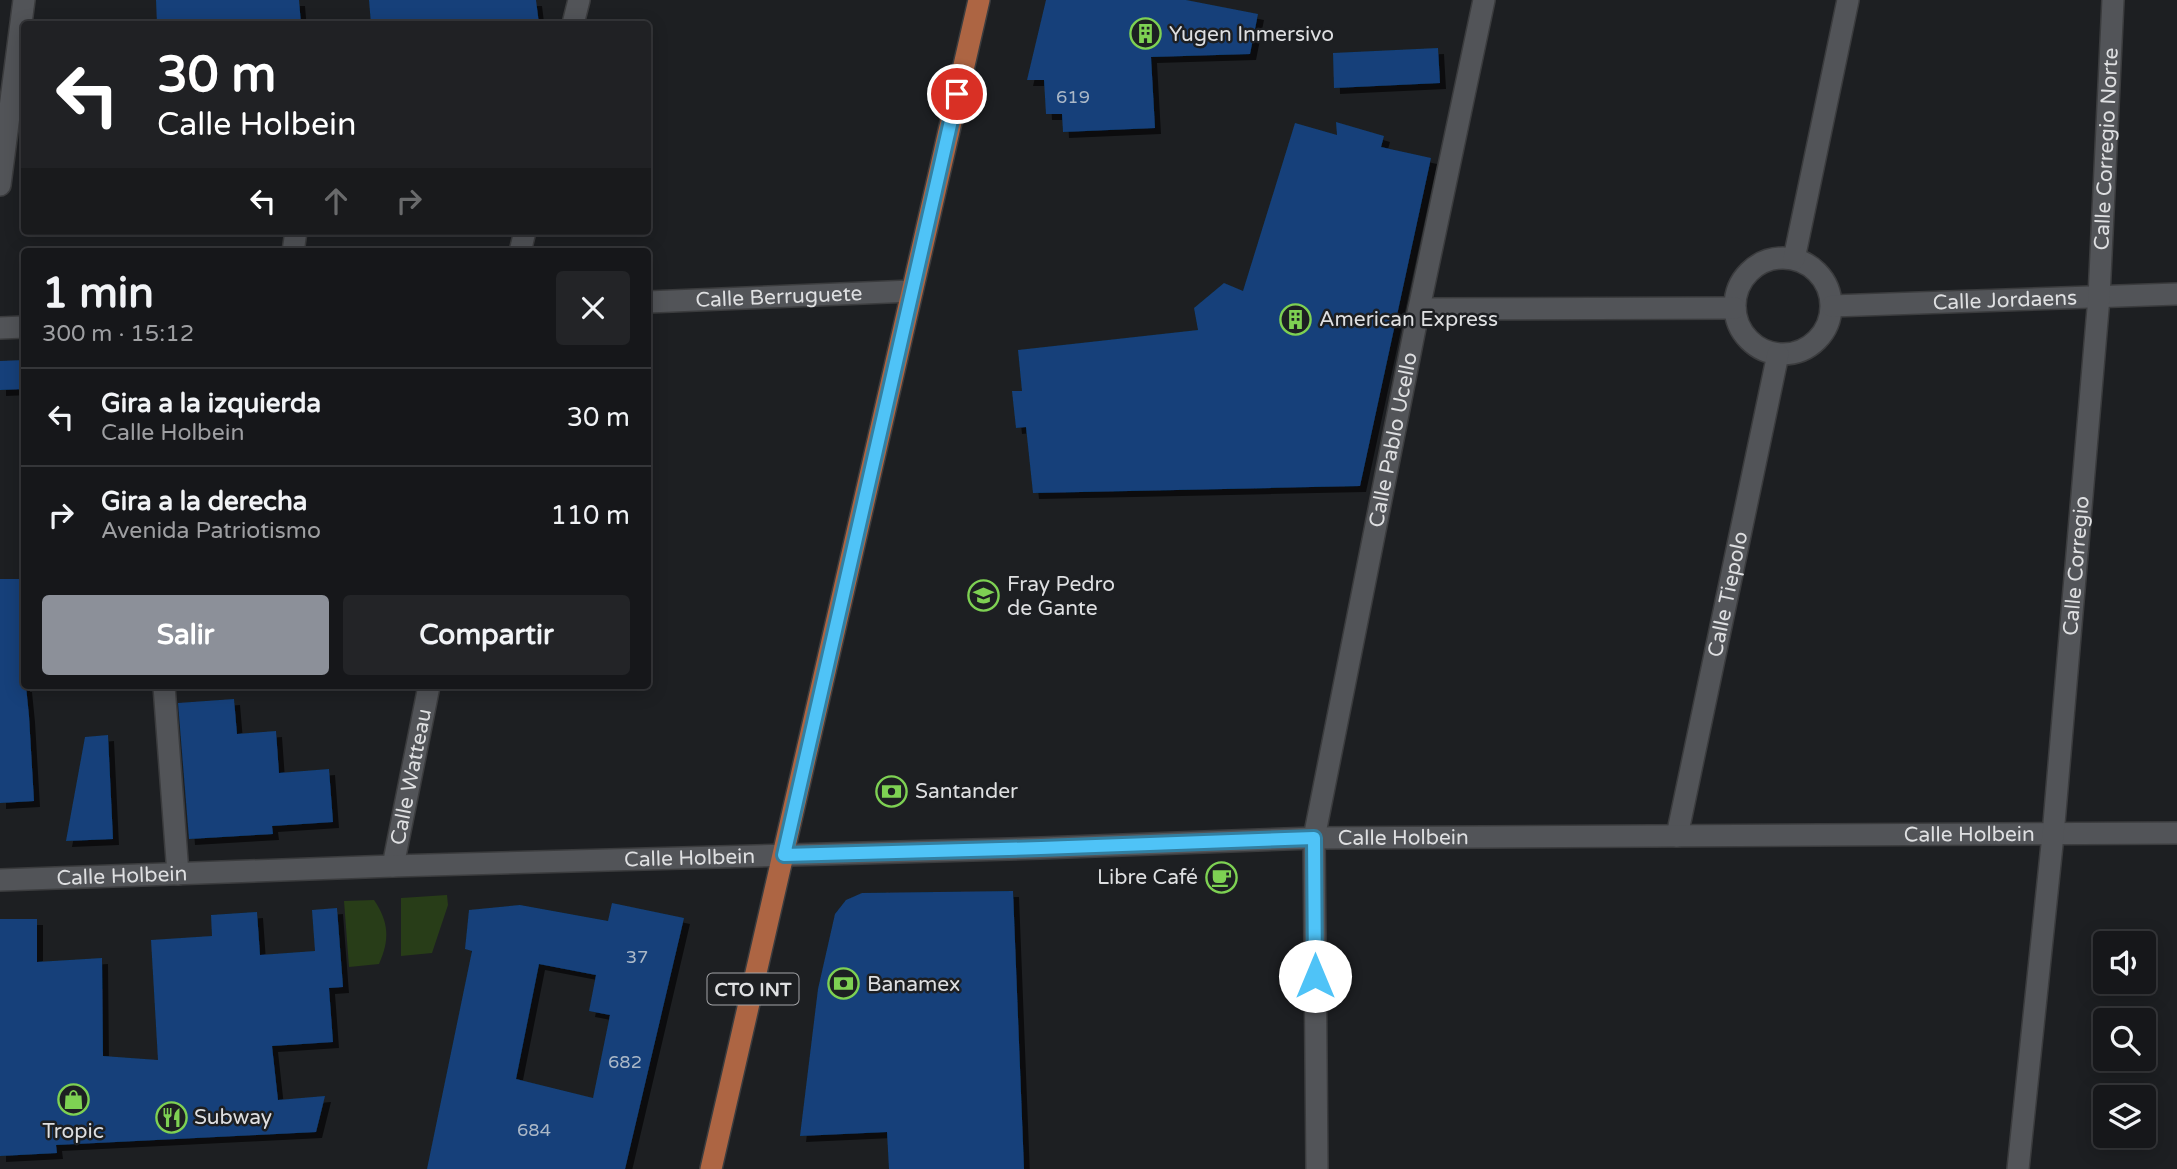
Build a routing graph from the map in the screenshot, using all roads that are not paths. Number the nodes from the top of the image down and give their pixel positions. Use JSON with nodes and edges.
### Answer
{"nodes":[{"id":1,"x":24,"y":0,"type":"edge"},
{"id":2,"x":579,"y":0,"type":"edge"},
{"id":3,"x":979,"y":0,"type":"edge"},
{"id":4,"x":1484,"y":0,"type":"edge"},
{"id":5,"x":1848,"y":0,"type":"edge"},
{"id":6,"x":2113,"y":0,"type":"edge"},
{"id":7,"x":21,"y":21,"type":"edge"},
{"id":8,"x":574,"y":21,"type":"edge"},
{"id":9,"x":21,"y":23,"type":"edge"},
{"id":10,"x":0,"y":185,"type":"edge"},
{"id":11,"x":1794,"y":259,"type":"junction"},
{"id":12,"x":912,"y":291,"type":"junction"},
{"id":13,"x":2177,"y":295,"type":"edge"},
{"id":14,"x":2099,"y":297,"type":"junction"},
{"id":15,"x":651,"y":302,"type":"edge"},
{"id":16,"x":1832,"y":306,"type":"junction"},
{"id":17,"x":1735,"y":308,"type":"junction"},
{"id":18,"x":1419,"y":309,"type":"junction"},
{"id":19,"x":0,"y":327,"type":"edge"},
{"id":20,"x":21,"y":327,"type":"edge"},
{"id":21,"x":1778,"y":354,"type":"junction"},
{"id":22,"x":164,"y":689,"type":"edge"},
{"id":23,"x":428,"y":689,"type":"edge"},
{"id":24,"x":2177,"y":833,"type":"edge"},
{"id":25,"x":2053,"y":835,"type":"junction"},
{"id":26,"x":1677,"y":836,"type":"junction"},
{"id":27,"x":1314,"y":838,"type":"junction"},
{"id":28,"x":784,"y":855,"type":"junction"},
{"id":29,"x":393,"y":866,"type":"junction"},
{"id":30,"x":178,"y":874,"type":"junction"},
{"id":31,"x":0,"y":880,"type":"edge"},
{"id":32,"x":711,"y":1169,"type":"edge"},
{"id":33,"x":1317,"y":1169,"type":"edge"},
{"id":34,"x":2018,"y":1169,"type":"edge"}],
"edges":[{"from":1,"to":7,"type":"street"},
{"from":2,"to":8,"type":"street"},
{"from":3,"to":12,"type":"main road","number":"CTO INT"},
{"from":4,"to":18,"type":"street","name":"Calle Pablo Ucello"},
{"from":5,"to":11,"type":"street"},
{"from":6,"to":14,"type":"street","name":"Calle Corregio Norte"},
{"from":9,"to":10,"type":"street"},
{"from":11,"to":16,"type":"street"},
{"from":11,"to":17,"type":"street"},
{"from":12,"to":15,"type":"street","name":"Calle Berruguete"},
{"from":12,"to":28,"type":"main road","number":"CTO INT"},
{"from":13,"to":14,"type":"street","name":"Calle Jordaens"},
{"from":14,"to":16,"type":"street","name":"Calle Jordaens"},
{"from":14,"to":25,"type":"street","name":"Calle Corregio"},
{"from":16,"to":21,"type":"street"},
{"from":17,"to":18,"type":"street"},
{"from":17,"to":21,"type":"street"},
{"from":18,"to":27,"type":"street","name":"Calle Pablo Ucello"},
{"from":19,"to":20,"type":"street"},
{"from":21,"to":26,"type":"street","name":"Calle Tiepolo"},
{"from":22,"to":30,"type":"street"},
{"from":23,"to":29,"type":"street","name":"Calle Watteau"},
{"from":24,"to":25,"type":"street","name":"Calle Holbein"},
{"from":25,"to":26,"type":"street","name":"Calle Holbein"},
{"from":25,"to":34,"type":"street","name":"Calle Corregio"},
{"from":26,"to":27,"type":"street","name":"Calle Holbein"},
{"from":27,"to":28,"type":"street","name":"Calle Holbein"},
{"from":27,"to":33,"type":"street","name":"Calle Pablo Ucello"},
{"from":28,"to":29,"type":"street","name":"Calle Holbein"},
{"from":28,"to":32,"type":"main road","number":"CTO INT"},
{"from":29,"to":30,"type":"street","name":"Calle Holbein"},
{"from":30,"to":31,"type":"street","name":"Calle Holbein"}]}
